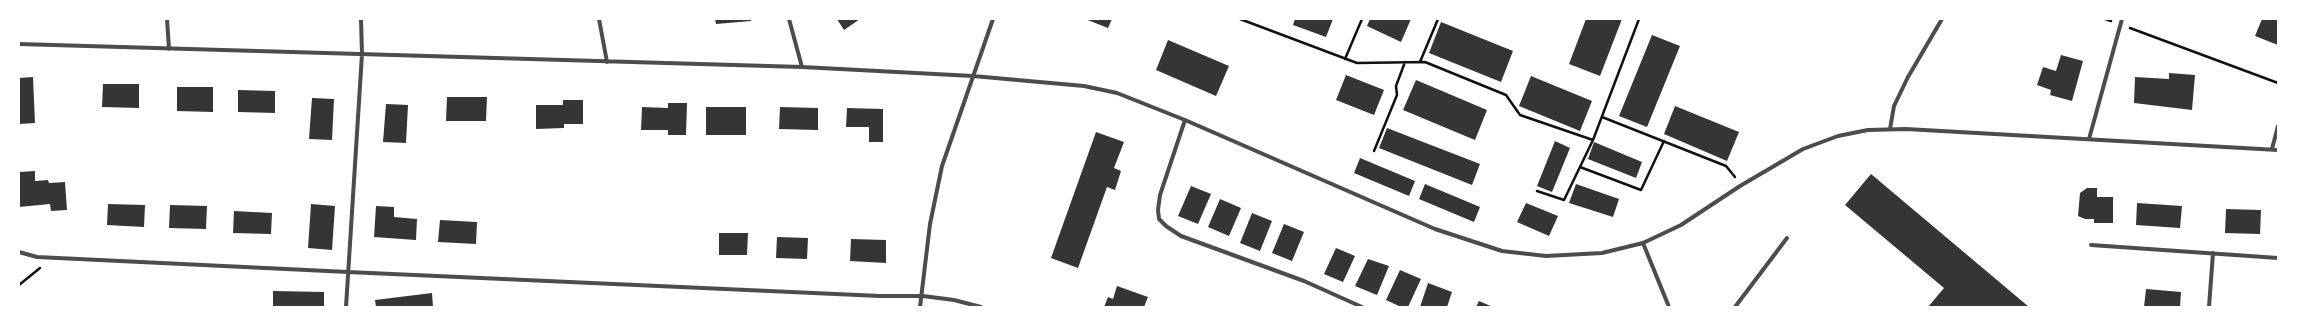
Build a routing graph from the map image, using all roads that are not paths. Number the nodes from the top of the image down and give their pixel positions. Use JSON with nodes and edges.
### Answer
{"nodes":[{"id":1,"x":168,"y":19,"type":"edge"},
{"id":2,"x":361,"y":19,"type":"edge"},
{"id":3,"x":599,"y":19,"type":"edge"},
{"id":4,"x":789,"y":19,"type":"edge"},
{"id":5,"x":993,"y":19,"type":"edge"},
{"id":6,"x":1942,"y":19,"type":"edge"},
{"id":7,"x":2122,"y":19,"type":"edge"},
{"id":8,"x":19,"y":44,"type":"edge"},
{"id":9,"x":169,"y":49,"type":"junction"},
{"id":10,"x":362,"y":54,"type":"junction"},
{"id":11,"x":607,"y":62,"type":"junction"},
{"id":12,"x":802,"y":67,"type":"junction"},
{"id":13,"x":973,"y":76,"type":"junction"},
{"id":14,"x":1185,"y":120,"type":"junction"},
{"id":15,"x":2278,"y":126,"type":"edge"},
{"id":16,"x":1890,"y":129,"type":"junction"},
{"id":17,"x":2089,"y":138,"type":"junction"},
{"id":18,"x":2272,"y":149,"type":"junction"},
{"id":19,"x":2278,"y":150,"type":"edge"},
{"id":20,"x":1787,"y":238,"type":"dead end"},
{"id":21,"x":1643,"y":243,"type":"junction"},
{"id":22,"x":2091,"y":245,"type":"dead end"},
{"id":23,"x":19,"y":252,"type":"edge"},
{"id":24,"x":2214,"y":253,"type":"junction"},
{"id":25,"x":2278,"y":258,"type":"edge"},
{"id":26,"x":348,"y":272,"type":"junction"},
{"id":27,"x":923,"y":296,"type":"junction"},
{"id":28,"x":346,"y":307,"type":"edge"},
{"id":29,"x":920,"y":307,"type":"edge"},
{"id":30,"x":981,"y":307,"type":"edge"},
{"id":31,"x":1362,"y":307,"type":"edge"},
{"id":32,"x":1669,"y":307,"type":"edge"},
{"id":33,"x":1735,"y":307,"type":"edge"},
{"id":34,"x":2209,"y":307,"type":"edge"}],
"edges":[{"from":1,"to":9,"type":"street"},
{"from":2,"to":10,"type":"street"},
{"from":3,"to":11,"type":"street"},
{"from":4,"to":12,"type":"street"},
{"from":5,"to":13,"type":"street"},
{"from":6,"to":16,"type":"street"},
{"from":7,"to":17,"type":"street"},
{"from":8,"to":9,"type":"street"},
{"from":9,"to":10,"type":"street"},
{"from":10,"to":11,"type":"street"},
{"from":10,"to":26,"type":"street"},
{"from":11,"to":12,"type":"street"},
{"from":12,"to":13,"type":"street"},
{"from":13,"to":14,"type":"street"},
{"from":13,"to":27,"type":"street"},
{"from":14,"to":21,"type":"street"},
{"from":14,"to":31,"type":"street"},
{"from":15,"to":18,"type":"street"},
{"from":16,"to":17,"type":"street"},
{"from":16,"to":21,"type":"street"},
{"from":17,"to":18,"type":"street"},
{"from":18,"to":19,"type":"street"},
{"from":20,"to":33,"type":"street"},
{"from":21,"to":32,"type":"street"},
{"from":22,"to":24,"type":"street"},
{"from":23,"to":26,"type":"street"},
{"from":24,"to":25,"type":"street"},
{"from":24,"to":34,"type":"street"},
{"from":26,"to":27,"type":"street"},
{"from":26,"to":28,"type":"street"},
{"from":27,"to":29,"type":"street"},
{"from":27,"to":30,"type":"street"}]}
